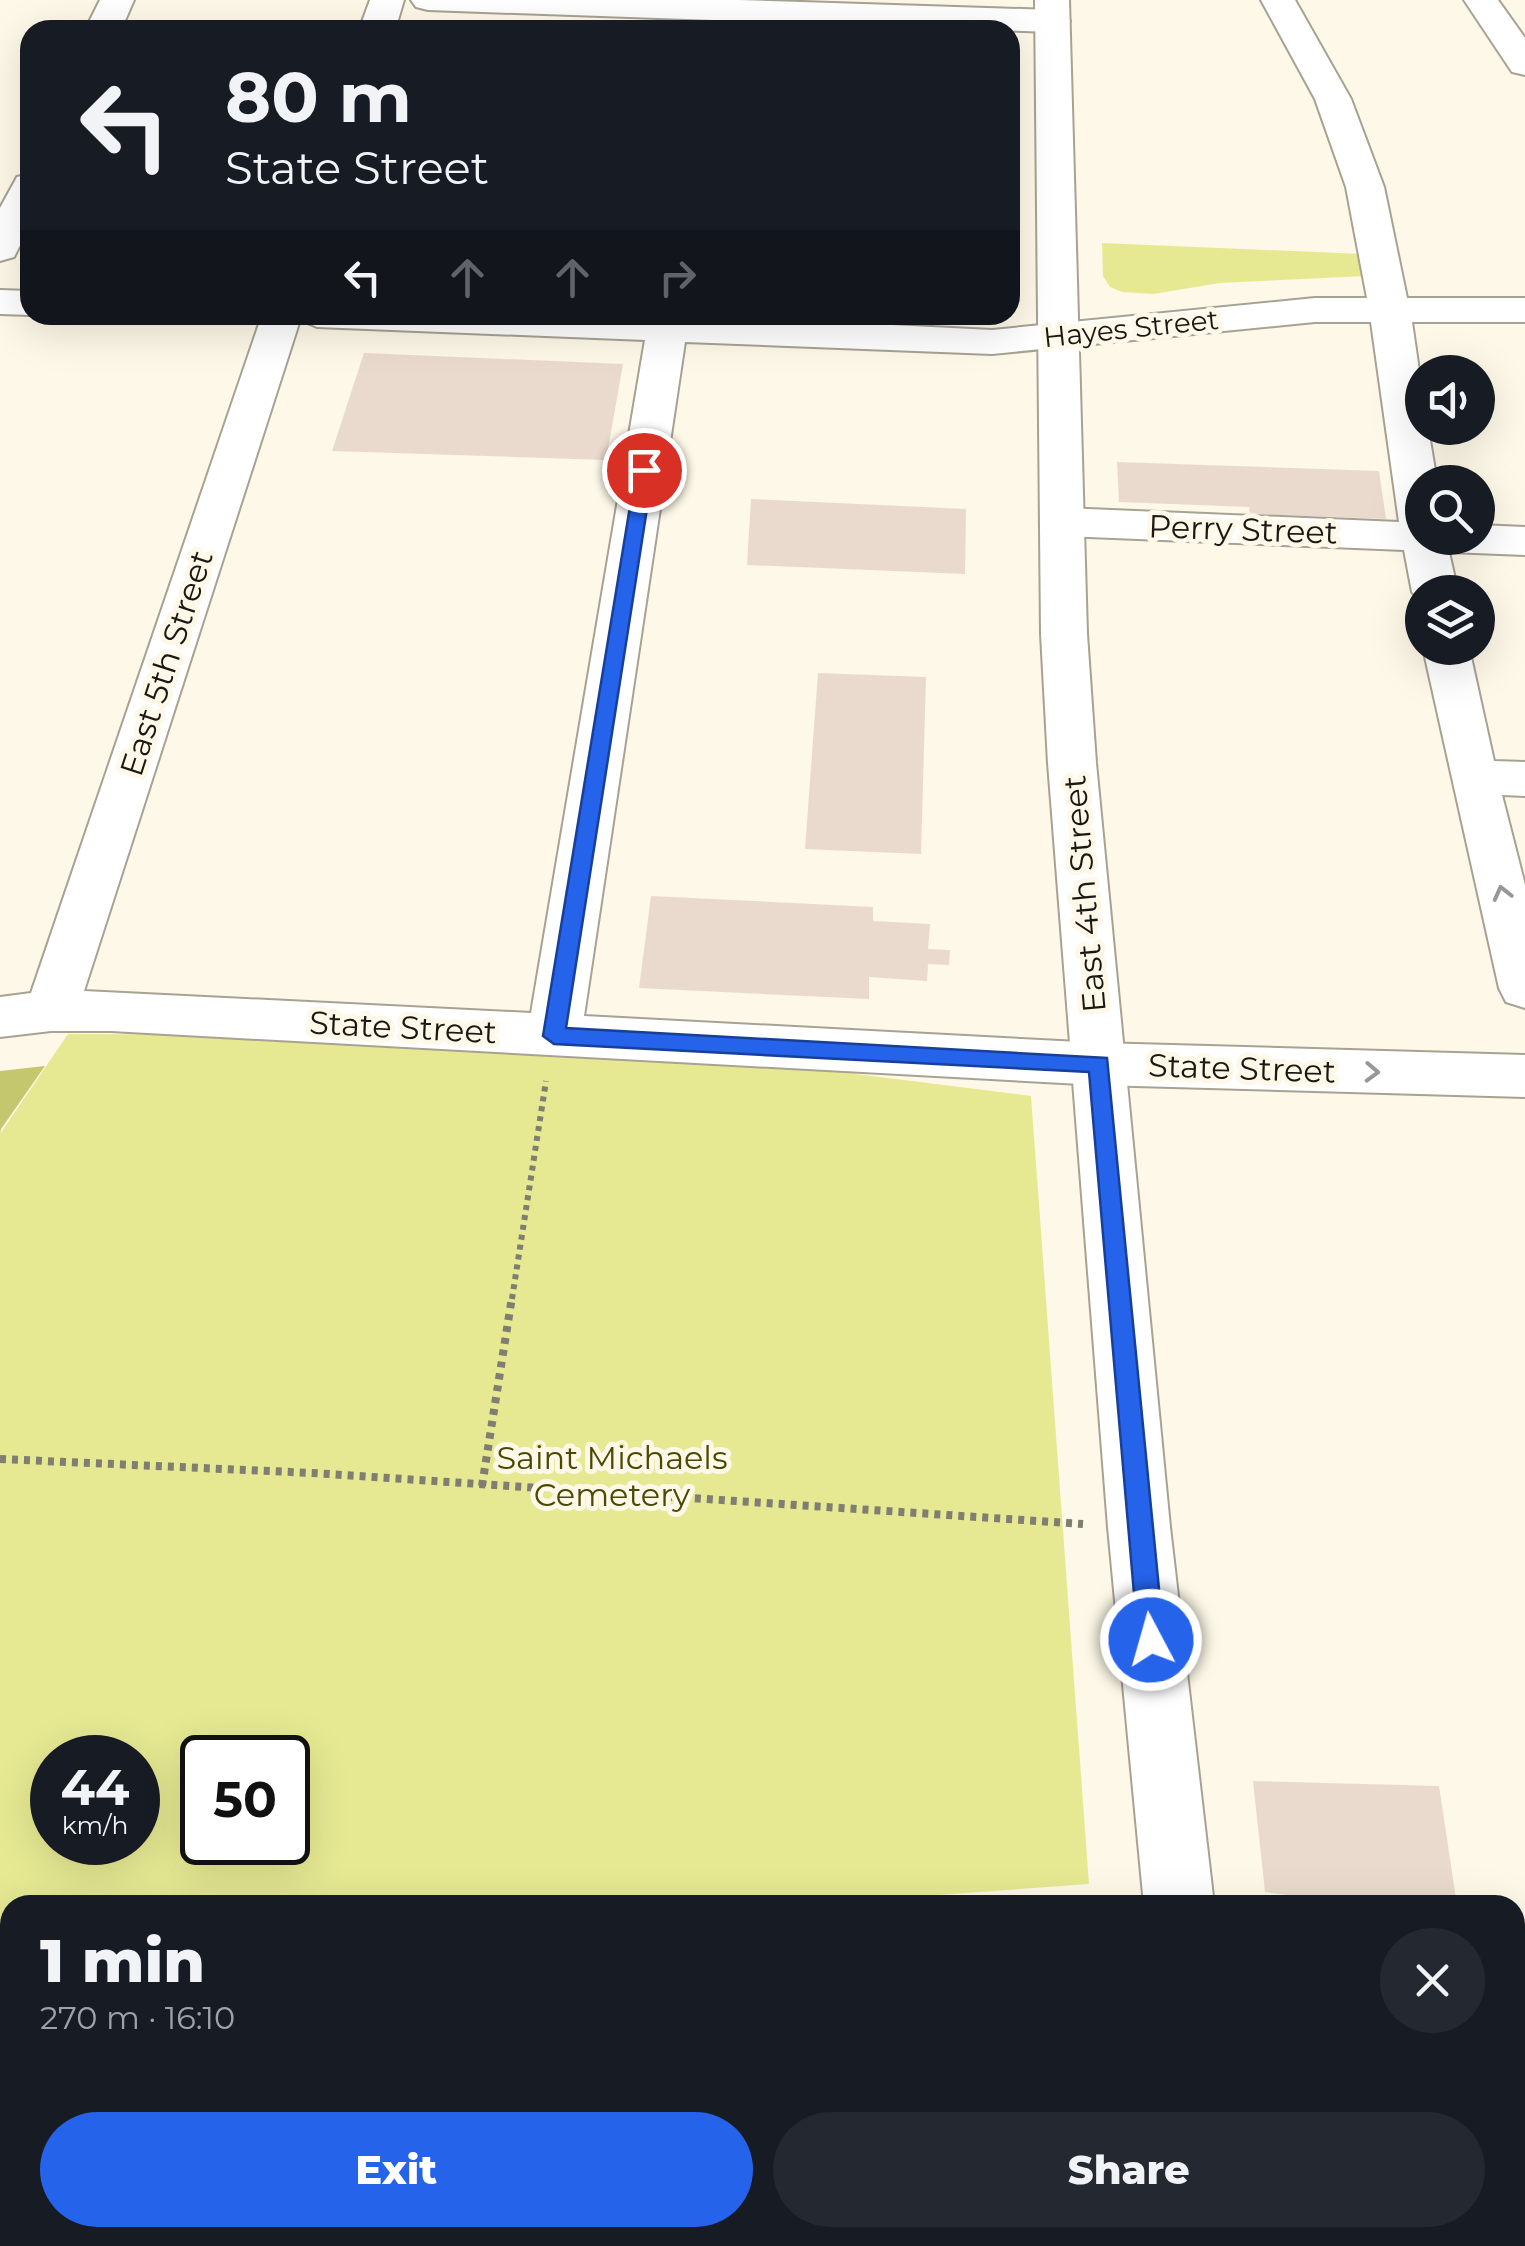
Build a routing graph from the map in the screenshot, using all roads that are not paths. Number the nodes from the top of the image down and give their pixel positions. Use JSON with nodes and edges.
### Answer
{"nodes":[{"id":1,"x":428,"y":0,"type":"edge"},
{"id":2,"x":1278,"y":0,"type":"edge"},
{"id":3,"x":1481,"y":0,"type":"edge"},
{"id":4,"x":1052,"y":10,"type":"edge"},
{"id":5,"x":715,"y":13,"type":"edge"},
{"id":6,"x":1525,"y":64,"type":"edge"},
{"id":7,"x":20,"y":206,"type":"edge"},
{"id":8,"x":0,"y":249,"type":"edge"},
{"id":9,"x":1389,"y":307,"type":"junction"},
{"id":10,"x":1525,"y":310,"type":"edge"},
{"id":11,"x":278,"y":325,"type":"edge"},
{"id":12,"x":668,"y":325,"type":"edge"},
{"id":13,"x":717,"y":325,"type":"edge"},
{"id":14,"x":1058,"y":336,"type":"junction"},
{"id":15,"x":1413,"y":465,"type":"edge"},
{"id":16,"x":1064,"y":522,"type":"junction"},
{"id":17,"x":1405,"y":536,"type":"edge"},
{"id":18,"x":1495,"y":540,"type":"edge"},
{"id":19,"x":1525,"y":541,"type":"edge"},
{"id":20,"x":1450,"y":665,"type":"edge"},
{"id":21,"x":1473,"y":777,"type":"junction"},
{"id":22,"x":1525,"y":779,"type":"edge"},
{"id":23,"x":1525,"y":988,"type":"edge"},
{"id":24,"x":25,"y":1014,"type":"edge"},
{"id":25,"x":554,"y":1036,"type":"junction"},
{"id":26,"x":1099,"y":1064,"type":"junction"},
{"id":27,"x":1525,"y":1076,"type":"edge"},
{"id":28,"x":1178,"y":1895,"type":"edge"}],
"edges":[{"from":1,"to":5,"type":"street"},
{"from":2,"to":9,"type":"street"},
{"from":3,"to":6,"type":"street"},
{"from":4,"to":5,"type":"street"},
{"from":4,"to":14,"type":"street","name":"East 4th Street"},
{"from":7,"to":8,"type":"street"},
{"from":9,"to":10,"type":"street","name":"Hayes Street"},
{"from":9,"to":14,"type":"street","name":"Hayes Street"},
{"from":9,"to":15,"type":"street"},
{"from":11,"to":24,"type":"street","name":"East 5th Street"},
{"from":12,"to":25,"type":"street"},
{"from":13,"to":14,"type":"street","name":"Hayes Street"},
{"from":14,"to":16,"type":"street","name":"East 4th Street"},
{"from":16,"to":17,"type":"street","name":"Perry Street"},
{"from":16,"to":26,"type":"street","name":"East 4th Street"},
{"from":18,"to":19,"type":"street"},
{"from":20,"to":21,"type":"street"},
{"from":21,"to":22,"type":"street"},
{"from":23,"to":21,"type":"street","one_way":true},
{"from":24,"to":25,"type":"street","name":"State Street"},
{"from":25,"to":26,"type":"street","name":"State Street"},
{"from":26,"to":27,"type":"street","name":"State Street","one_way":true},
{"from":26,"to":28,"type":"street","name":"East 4th Street"}]}
